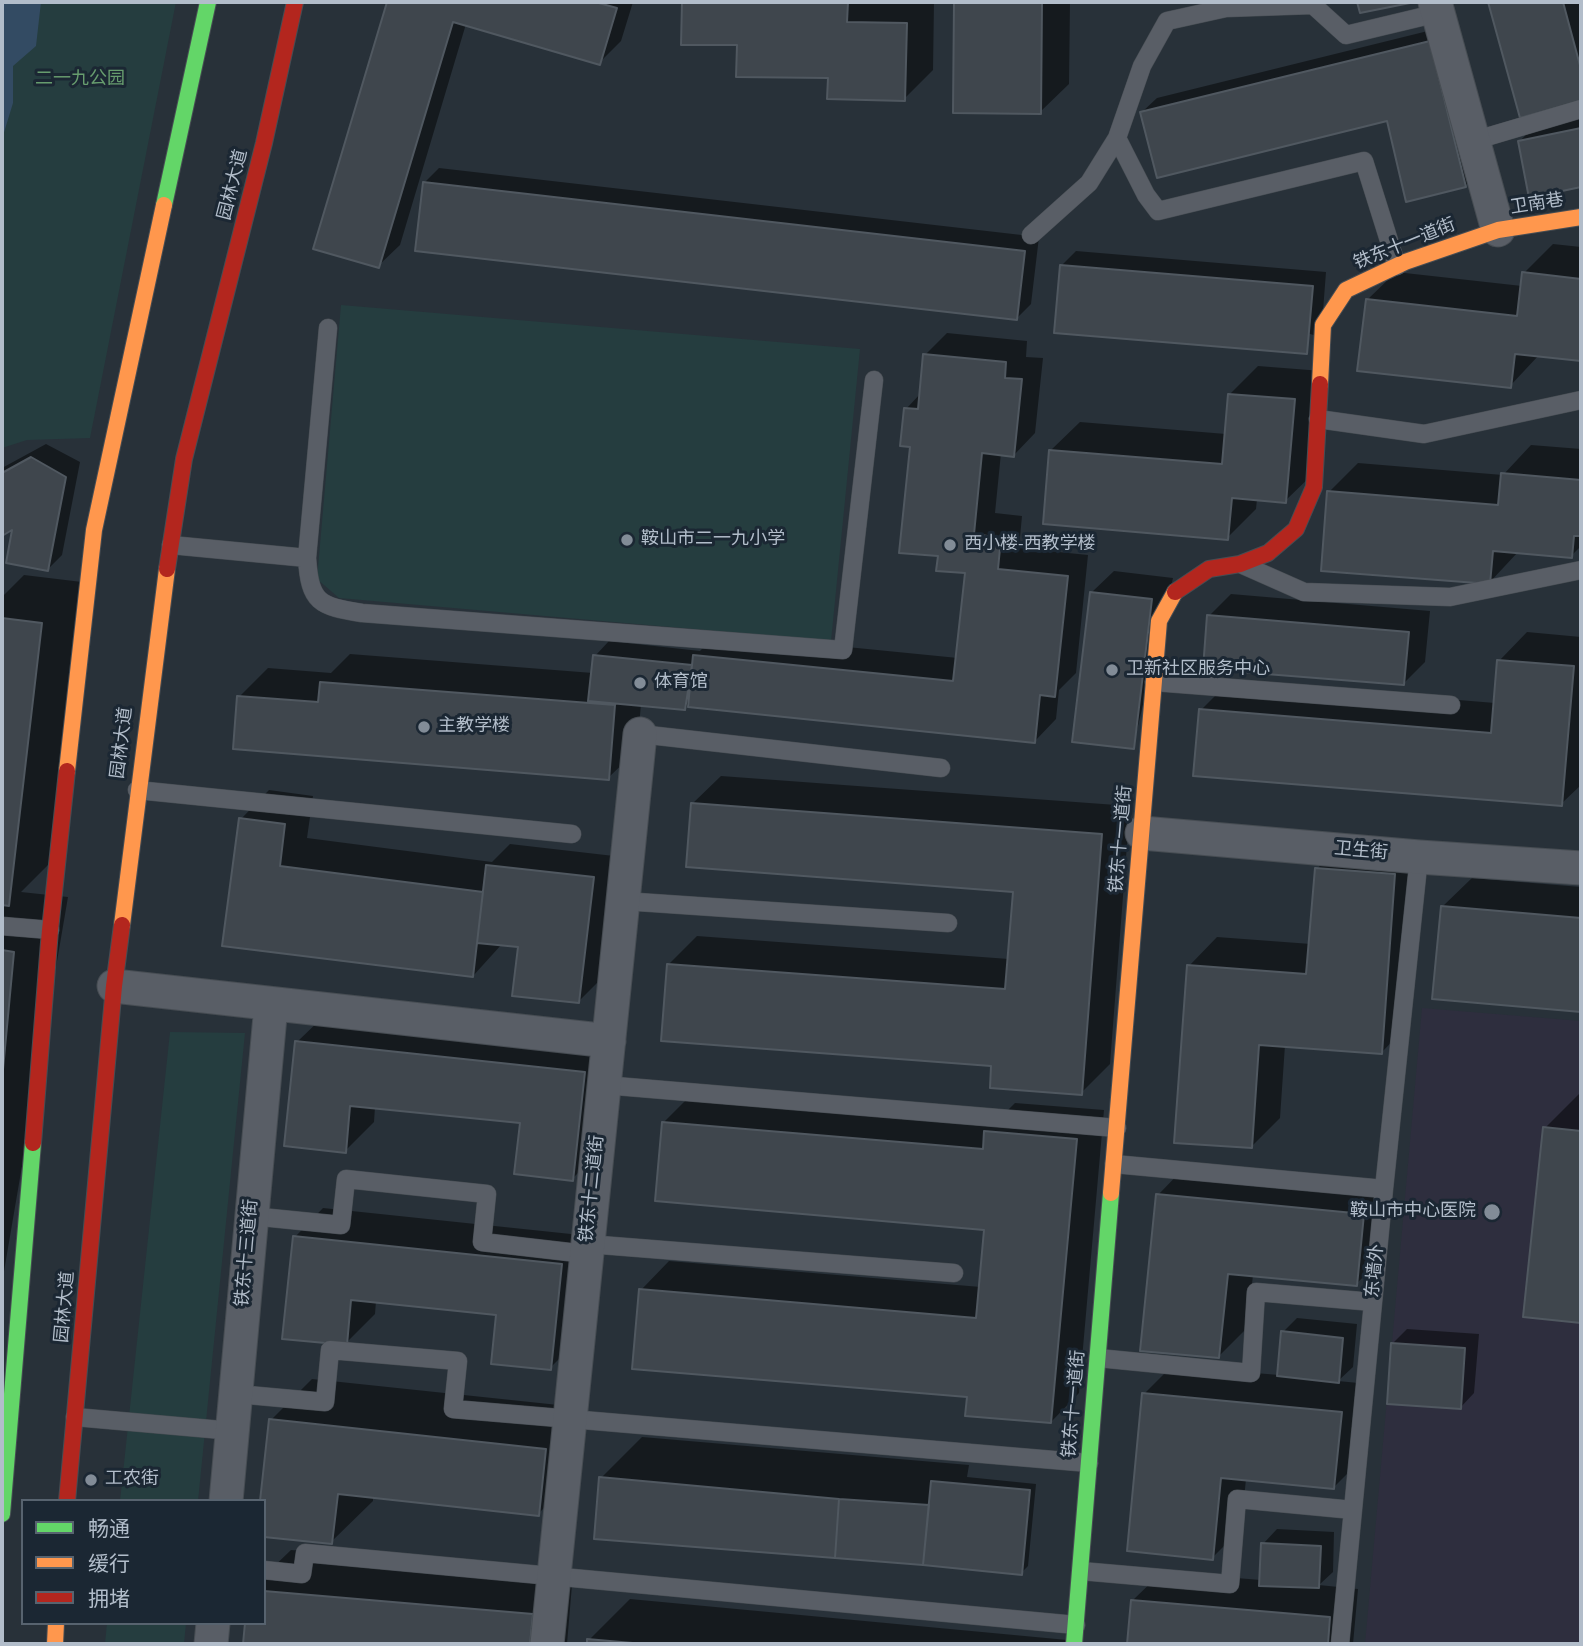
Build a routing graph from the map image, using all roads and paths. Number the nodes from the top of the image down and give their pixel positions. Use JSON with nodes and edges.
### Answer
{"nodes":[{"id":1,"x":208,"y":2,"type":"edge"},
{"id":2,"x":295,"y":2,"type":"edge"},
{"id":3,"x":1436,"y":7,"type":"edge"},
{"id":4,"x":1581,"y":110,"type":"edge"},
{"id":5,"x":1117,"y":138,"type":"junction"},
{"id":6,"x":1473,"y":141,"type":"junction"},
{"id":7,"x":1581,"y":217,"type":"edge"},
{"id":8,"x":1498,"y":230,"type":"junction"},
{"id":9,"x":1031,"y":235,"type":"dead end"},
{"id":10,"x":1397,"y":266,"type":"junction"},
{"id":11,"x":328,"y":328,"type":"dead end"},
{"id":12,"x":874,"y":380,"type":"dead end"},
{"id":13,"x":1581,"y":400,"type":"edge"},
{"id":14,"x":1318,"y":419,"type":"junction"},
{"id":15,"x":171,"y":545,"type":"junction"},
{"id":16,"x":307,"y":558,"type":"junction"},
{"id":17,"x":1240,"y":564,"type":"junction"},
{"id":18,"x":1581,"y":570,"type":"edge"},
{"id":19,"x":1154,"y":682,"type":"junction"},
{"id":20,"x":1451,"y":705,"type":"dead end"},
{"id":21,"x":640,"y":734,"type":"joint"},
{"id":22,"x":941,"y":768,"type":"dead end"},
{"id":23,"x":137,"y":790,"type":"junction"},
{"id":24,"x":1142,"y":833,"type":"junction"},
{"id":25,"x":572,"y":834,"type":"dead end"},
{"id":26,"x":1419,"y":856,"type":"junction"},
{"id":27,"x":1581,"y":867,"type":"edge"},
{"id":28,"x":623,"y":901,"type":"junction"},
{"id":29,"x":948,"y":923,"type":"dead end"},
{"id":30,"x":2,"y":926,"type":"edge"},
{"id":31,"x":50,"y":930,"type":"junction"},
{"id":32,"x":114,"y":986,"type":"junction"},
{"id":33,"x":271,"y":1005,"type":"junction"},
{"id":34,"x":609,"y":1041,"type":"junction"},
{"id":35,"x":604,"y":1085,"type":"junction"},
{"id":36,"x":1117,"y":1128,"type":"junction"},
{"id":37,"x":1114,"y":1164,"type":"junction"},
{"id":38,"x":1384,"y":1189,"type":"junction"},
{"id":39,"x":251,"y":1216,"type":"junction"},
{"id":40,"x":587,"y":1249,"type":"junction"},
{"id":41,"x":954,"y":1273,"type":"dead end"},
{"id":42,"x":1373,"y":1302,"type":"junction"},
{"id":43,"x":9,"y":1339,"type":"edge"},
{"id":44,"x":1098,"y":1358,"type":"junction"},
{"id":45,"x":237,"y":1394,"type":"junction"},
{"id":46,"x":75,"y":1417,"type":"junction"},
{"id":47,"x":570,"y":1419,"type":"junction"},
{"id":48,"x":233,"y":1431,"type":"junction"},
{"id":49,"x":1090,"y":1463,"type":"junction"},
{"id":50,"x":67,"y":1499,"type":"edge"},
{"id":51,"x":226,"y":1499,"type":"edge"},
{"id":52,"x":1353,"y":1510,"type":"junction"},
{"id":53,"x":2,"y":1514,"type":"edge"},
{"id":54,"x":266,"y":1570,"type":"edge"},
{"id":55,"x":1081,"y":1571,"type":"junction"},
{"id":56,"x":554,"y":1577,"type":"junction"},
{"id":57,"x":56,"y":1625,"type":"edge"},
{"id":58,"x":213,"y":1625,"type":"edge"},
{"id":59,"x":1076,"y":1625,"type":"junction"},
{"id":60,"x":55,"y":1644,"type":"edge"},
{"id":61,"x":211,"y":1644,"type":"edge"},
{"id":62,"x":547,"y":1644,"type":"edge"},
{"id":63,"x":1074,"y":1644,"type":"edge"},
{"id":64,"x":1340,"y":1644,"type":"edge"}],
"edges":[{"from":1,"to":31,"type":"main road"},
{"from":2,"to":15,"type":"main road","name":"园林大道"},
{"from":3,"to":5,"type":"lane"},
{"from":3,"to":6,"type":"street"},
{"from":4,"to":6,"type":"lane"},
{"from":5,"to":9,"type":"lane"},
{"from":5,"to":10,"type":"lane"},
{"from":6,"to":8,"type":"street"},
{"from":7,"to":8,"type":"main road","name":"卫南巷"},
{"from":8,"to":10,"type":"main road","name":"铁东十一道街"},
{"from":10,"to":14,"type":"main road","name":"铁东十一道街"},
{"from":11,"to":16,"type":"lane"},
{"from":12,"to":16,"type":"lane"},
{"from":13,"to":14,"type":"lane"},
{"from":14,"to":17,"type":"main road","name":"铁东十一道街"},
{"from":15,"to":16,"type":"lane"},
{"from":15,"to":23,"type":"main road","name":"园林大道"},
{"from":17,"to":18,"type":"lane"},
{"from":17,"to":19,"type":"main road","name":"铁东十一道街"},
{"from":19,"to":20,"type":"lane"},
{"from":19,"to":24,"type":"main road","name":"铁东十一道街"},
{"from":21,"to":22,"type":"lane"},
{"from":21,"to":28,"type":"street","name":"铁东十二道街"},
{"from":23,"to":25,"type":"lane"},
{"from":23,"to":32,"type":"main road","name":"园林大道"},
{"from":24,"to":26,"type":"street","name":"卫生街"},
{"from":24,"to":36,"type":"main road","name":"铁东十一道街"},
{"from":26,"to":27,"type":"street","name":"卫生街"},
{"from":26,"to":38,"type":"lane","name":"东墙外"},
{"from":28,"to":29,"type":"lane"},
{"from":28,"to":34,"type":"street","name":"铁东十二道街"},
{"from":30,"to":31,"type":"lane"},
{"from":31,"to":43,"type":"main road"},
{"from":32,"to":33,"type":"street"},
{"from":32,"to":46,"type":"main road","name":"园林大道"},
{"from":33,"to":34,"type":"street"},
{"from":33,"to":39,"type":"street","name":"铁东十三道街"},
{"from":34,"to":35,"type":"street","name":"铁东十二道街"},
{"from":35,"to":36,"type":"lane"},
{"from":35,"to":40,"type":"street","name":"铁东十二道街"},
{"from":36,"to":37,"type":"main road","name":"铁东十一道街"},
{"from":37,"to":38,"type":"lane"},
{"from":37,"to":44,"type":"main road","name":"铁东十一道街"},
{"from":38,"to":42,"type":"lane","name":"东墙外"},
{"from":39,"to":40,"type":"lane"},
{"from":39,"to":45,"type":"street","name":"铁东十三道街"},
{"from":40,"to":41,"type":"lane"},
{"from":40,"to":47,"type":"street","name":"铁东十二道街"},
{"from":42,"to":44,"type":"lane"},
{"from":42,"to":52,"type":"lane","name":"东墙外"},
{"from":43,"to":53,"type":"main road"},
{"from":44,"to":49,"type":"main road","name":"铁东十一道街"},
{"from":45,"to":47,"type":"lane"},
{"from":45,"to":48,"type":"street","name":"铁东十三道街"},
{"from":46,"to":48,"type":"lane"},
{"from":46,"to":50,"type":"main road","name":"园林大道"},
{"from":47,"to":49,"type":"lane"},
{"from":47,"to":56,"type":"street","name":"铁东十二道街"},
{"from":48,"to":51,"type":"street","name":"铁东十三道街"},
{"from":49,"to":55,"type":"main road","name":"铁东十一道街"},
{"from":52,"to":55,"type":"lane"},
{"from":52,"to":64,"type":"lane","name":"东墙外"},
{"from":54,"to":56,"type":"lane"},
{"from":55,"to":59,"type":"main road","name":"铁东十一道街"},
{"from":56,"to":59,"type":"lane"},
{"from":56,"to":62,"type":"street","name":"铁东十二道街"},
{"from":57,"to":60,"type":"main road"},
{"from":58,"to":61,"type":"street"},
{"from":59,"to":63,"type":"main road","name":"铁东十一道街"}]}
